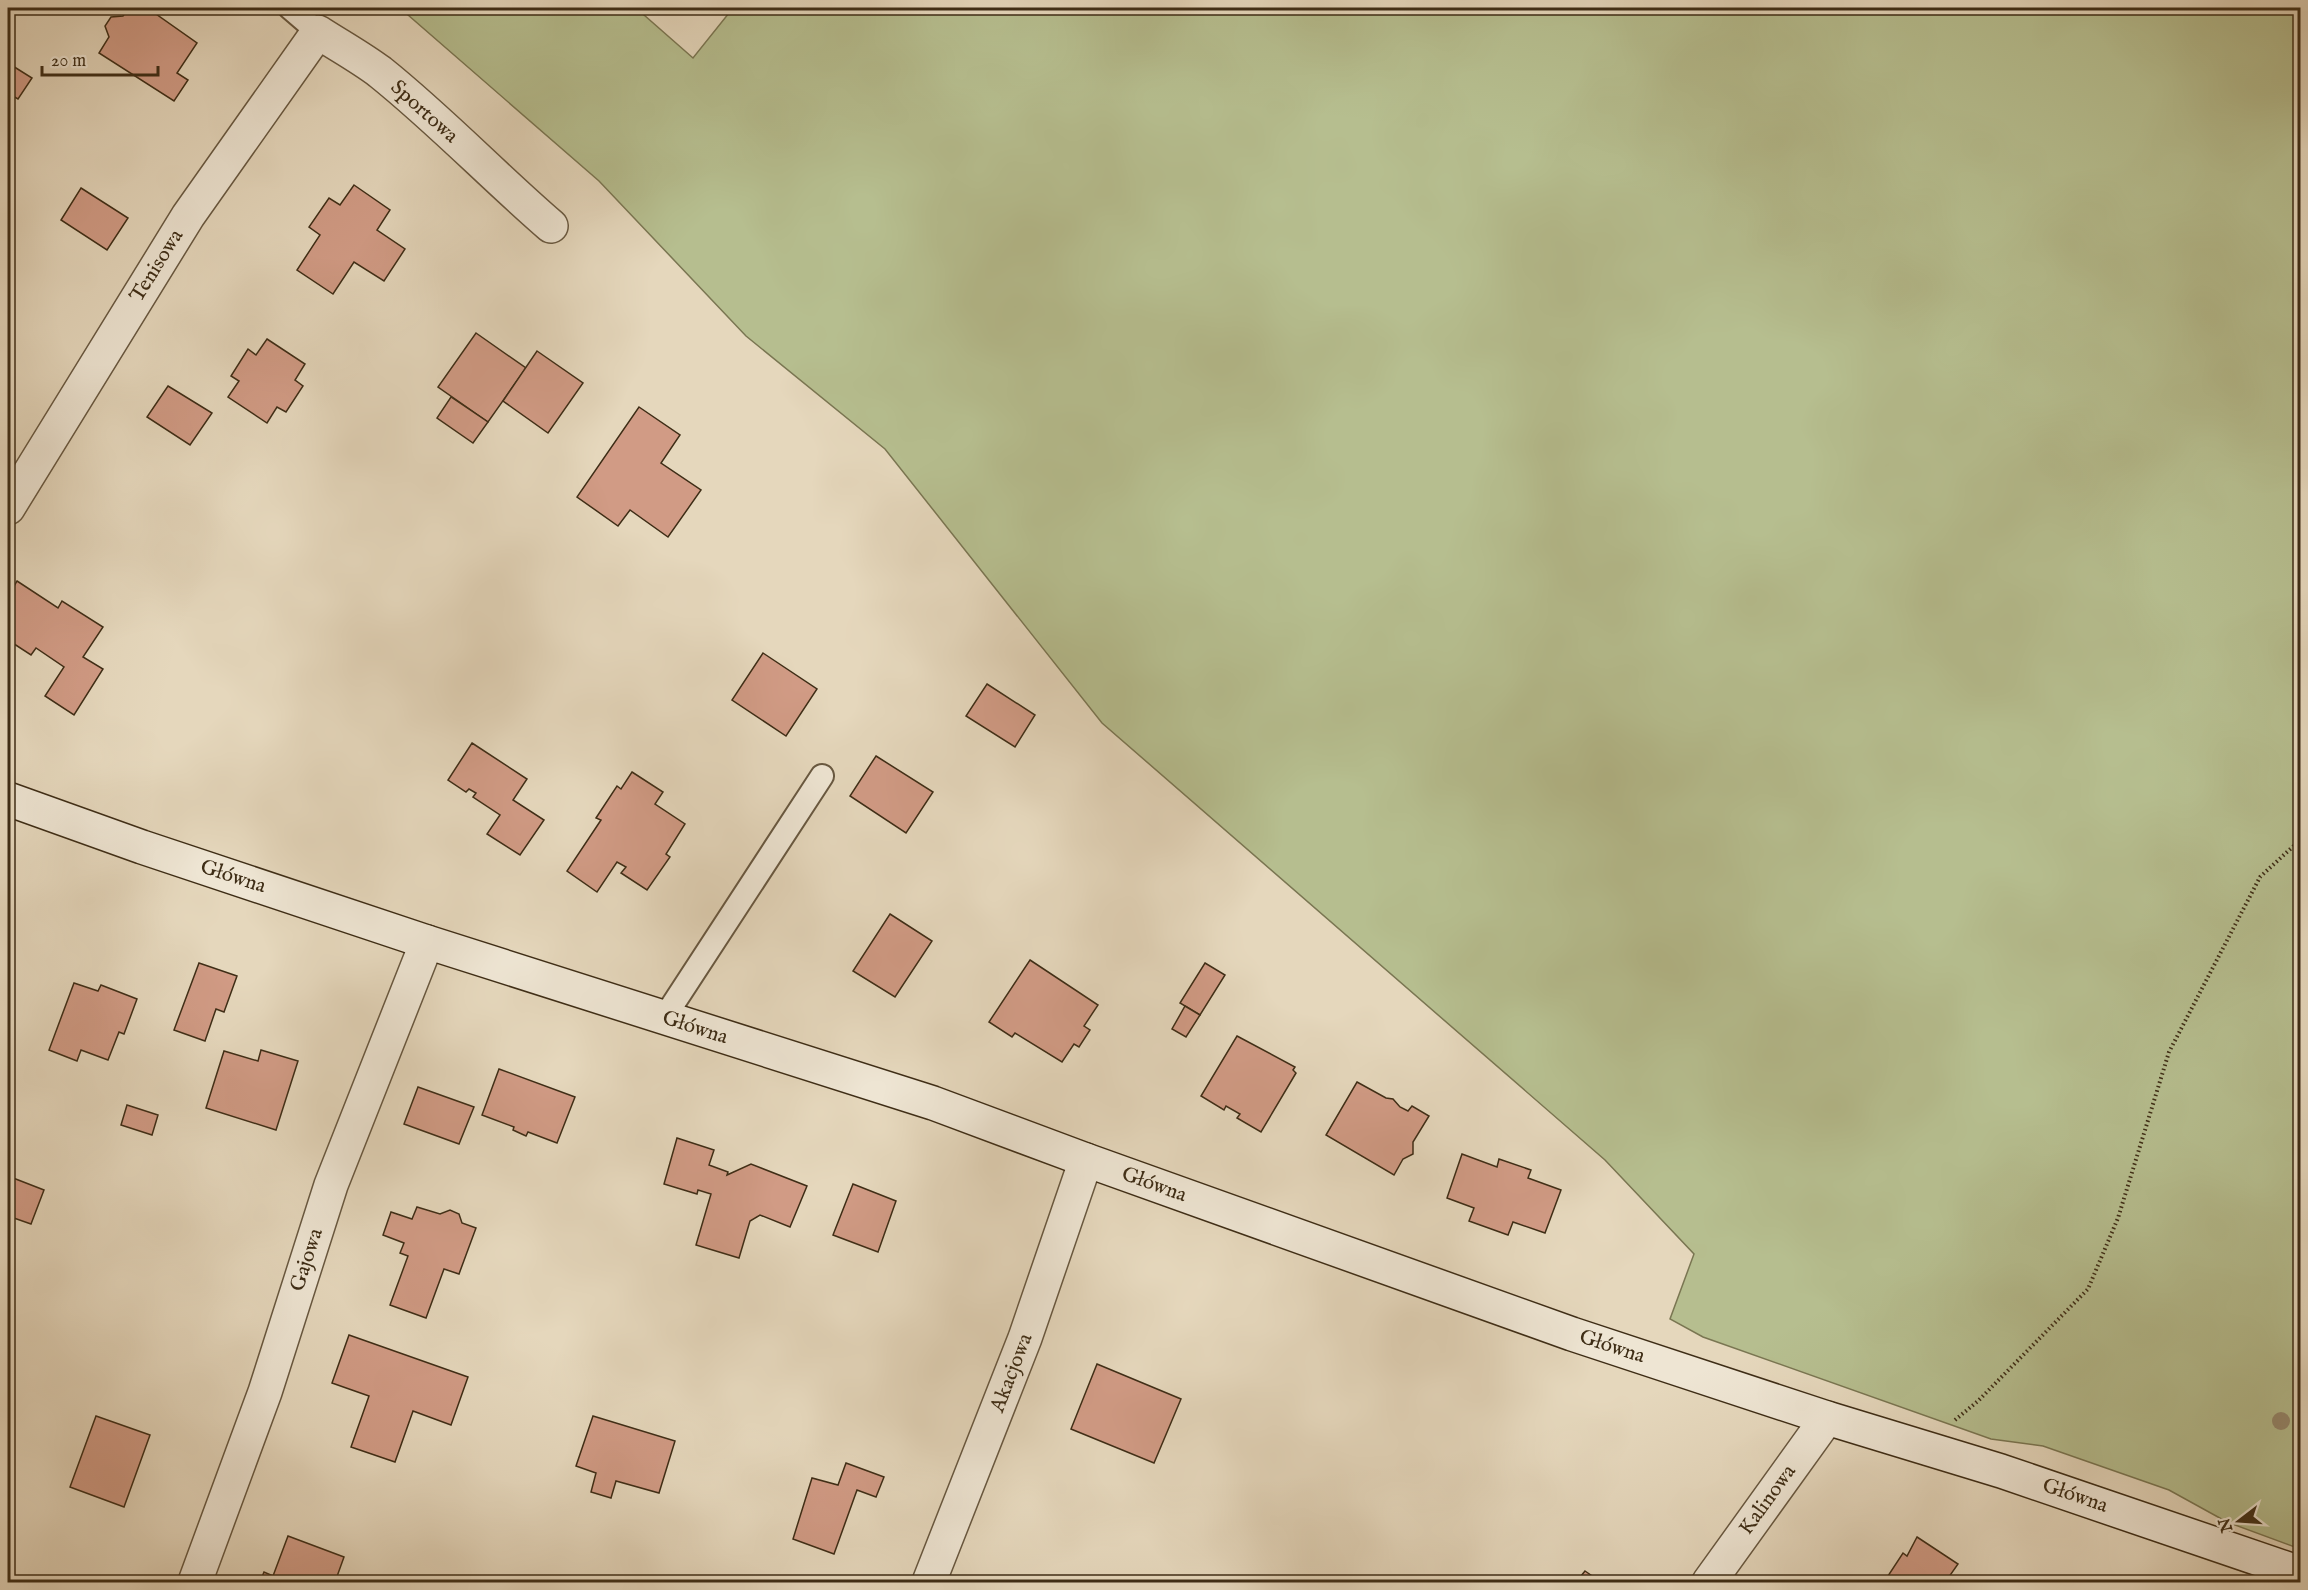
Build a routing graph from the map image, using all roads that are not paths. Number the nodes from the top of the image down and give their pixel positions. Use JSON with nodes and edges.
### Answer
{"nodes":[{"id":1,"x":290,"y":8,"type":"edge"},
{"id":2,"x":318,"y":32,"type":"junction"},
{"id":3,"x":551,"y":226,"type":"dead end"},
{"id":4,"x":8,"y":508,"type":"edge"},
{"id":5,"x":822,"y":776,"type":"dead end"},
{"id":6,"x":8,"y":799,"type":"edge"},
{"id":7,"x":427,"y":942,"type":"junction"},
{"id":8,"x":664,"y":1018,"type":"junction"},
{"id":9,"x":1086,"y":1160,"type":"junction"},
{"id":10,"x":1827,"y":1418,"type":"junction"},
{"id":11,"x":2301,"y":1573,"type":"edge"},
{"id":12,"x":195,"y":1582,"type":"edge"},
{"id":13,"x":929,"y":1582,"type":"edge"},
{"id":14,"x":1709,"y":1582,"type":"edge"}],
"edges":[{"from":1,"to":2,"type":"lane","name":"Sportowa"},
{"from":2,"to":3,"type":"street","name":"Sportowa"},
{"from":2,"to":4,"type":"street","name":"Tenisowa"},
{"from":5,"to":8,"type":"lane"},
{"from":6,"to":7,"type":"street","name":"Główna"},
{"from":7,"to":8,"type":"street","name":"Główna"},
{"from":7,"to":12,"type":"street","name":"Gajowa"},
{"from":8,"to":9,"type":"street","name":"Główna"},
{"from":9,"to":10,"type":"street","name":"Główna"},
{"from":9,"to":13,"type":"street","name":"Akacjowa"},
{"from":10,"to":11,"type":"street","name":"Główna"},
{"from":10,"to":14,"type":"street","name":"Kalinowa"}]}
